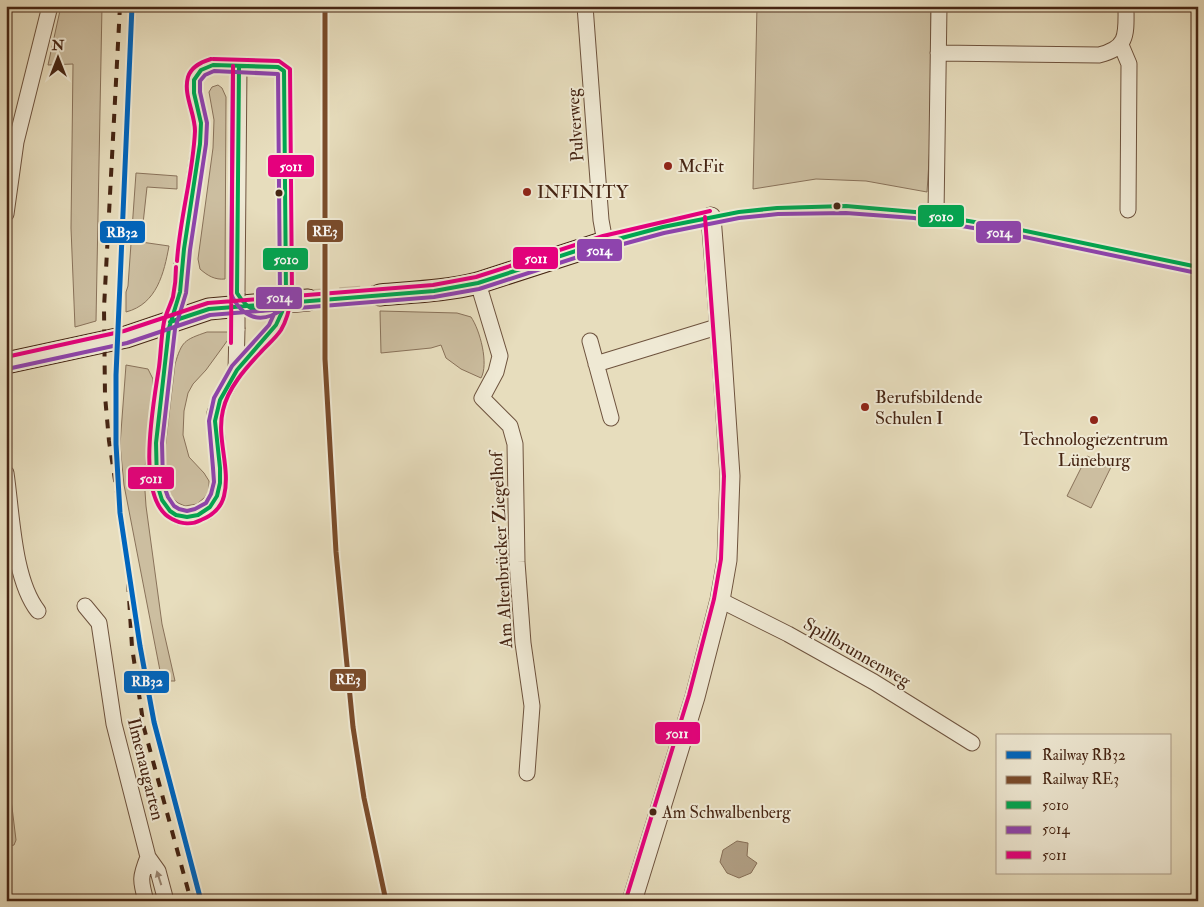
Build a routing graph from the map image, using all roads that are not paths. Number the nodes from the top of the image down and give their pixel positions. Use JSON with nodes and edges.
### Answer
{"nodes":[{"id":1,"x":50,"y":6,"type":"edge"},
{"id":2,"x":586,"y":6,"type":"edge"},
{"id":3,"x":939,"y":6,"type":"edge"},
{"id":4,"x":1126,"y":6,"type":"edge"},
{"id":5,"x":1121,"y":44,"type":"junction"},
{"id":6,"x":938,"y":53,"type":"junction"},
{"id":7,"x":1128,"y":210,"type":"dead end"},
{"id":8,"x":6,"y":214,"type":"edge"},
{"id":9,"x":936,"y":214,"type":"dead end"},
{"id":10,"x":711,"y":217,"type":"dead end"},
{"id":11,"x":605,"y":242,"type":"joint"},
{"id":12,"x":478,"y":283,"type":"junction"},
{"id":13,"x":380,"y":295,"type":"tunnel mouth"},
{"id":14,"x":308,"y":300,"type":"tunnel mouth"},
{"id":15,"x":170,"y":322,"type":"junction"},
{"id":16,"x":720,"y":326,"type":"junction"},
{"id":17,"x":590,"y":341,"type":"dead end"},
{"id":18,"x":6,"y":363,"type":"edge"},
{"id":19,"x":596,"y":364,"type":"junction"},
{"id":20,"x":611,"y":418,"type":"dead end"},
{"id":21,"x":6,"y":473,"type":"edge"},
{"id":22,"x":720,"y":600,"type":"junction"},
{"id":23,"x":85,"y":606,"type":"dead end"},
{"id":24,"x":38,"y":611,"type":"dead end"},
{"id":25,"x":972,"y":743,"type":"dead end"},
{"id":26,"x":527,"y":773,"type":"dead end"},
{"id":27,"x":148,"y":857,"type":"junction"},
{"id":28,"x":146,"y":901,"type":"edge"},
{"id":29,"x":166,"y":901,"type":"edge"},
{"id":30,"x":632,"y":901,"type":"edge"}],
"edges":[{"from":1,"to":8,"type":"street"},
{"from":2,"to":11,"type":"street","name":"Pulverweg"},
{"from":3,"to":6,"type":"street"},
{"from":4,"to":5,"type":"street"},
{"from":5,"to":6,"type":"street"},
{"from":5,"to":7,"type":"street"},
{"from":6,"to":9,"type":"street"},
{"from":10,"to":16,"type":"street"},
{"from":11,"to":12,"type":"main road"},
{"from":12,"to":13,"type":"main road"},
{"from":12,"to":26,"type":"street","name":"Am Altenbrücker Ziegelhof"},
{"from":14,"to":15,"type":"main road"},
{"from":15,"to":15,"type":"street","bridge":true},
{"from":15,"to":18,"type":"main road"},
{"from":16,"to":19,"type":"street"},
{"from":16,"to":22,"type":"street"},
{"from":17,"to":19,"type":"street"},
{"from":19,"to":20,"type":"street"},
{"from":21,"to":24,"type":"street"},
{"from":22,"to":25,"type":"street","name":"Spillbrunnenweg"},
{"from":22,"to":30,"type":"street"},
{"from":23,"to":27,"type":"street","name":"Ilmenaugarten"},
{"from":27,"to":28,"type":"street"},
{"from":29,"to":27,"type":"street","name":"Ilmenaugarten","one_way":true}]}
